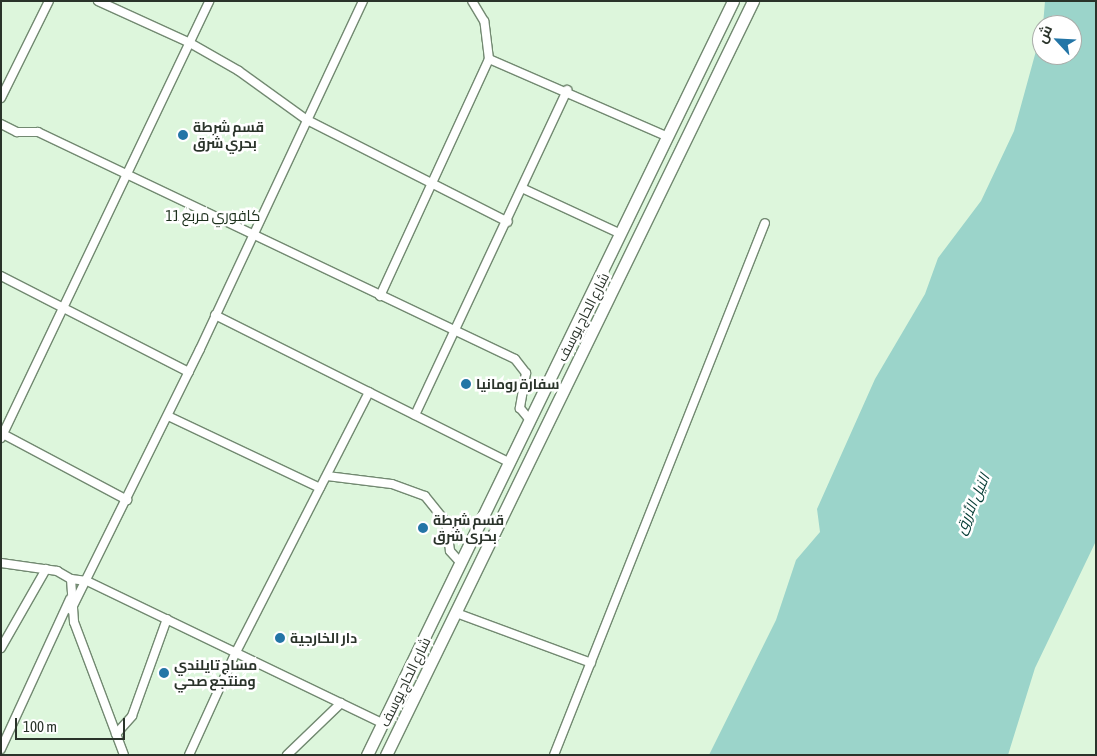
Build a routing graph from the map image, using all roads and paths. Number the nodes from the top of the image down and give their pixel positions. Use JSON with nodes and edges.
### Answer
{"nodes":[{"id":1,"x":49,"y":1,"type":"edge"},
{"id":2,"x":98,"y":1,"type":"edge"},
{"id":3,"x":210,"y":1,"type":"edge"},
{"id":4,"x":363,"y":1,"type":"edge"},
{"id":5,"x":472,"y":1,"type":"edge"},
{"id":6,"x":732,"y":1,"type":"edge"},
{"id":7,"x":753,"y":1,"type":"edge"},
{"id":8,"x":190,"y":43,"type":"junction"},
{"id":9,"x":489,"y":59,"type":"junction"},
{"id":10,"x":567,"y":90,"type":"junction"},
{"id":11,"x":1,"y":98,"type":"edge"},
{"id":12,"x":307,"y":120,"type":"junction"},
{"id":13,"x":1,"y":124,"type":"edge"},
{"id":14,"x":666,"y":136,"type":"junction"},
{"id":15,"x":127,"y":175,"type":"junction"},
{"id":16,"x":432,"y":184,"type":"junction"},
{"id":17,"x":524,"y":189,"type":"junction"},
{"id":18,"x":508,"y":222,"type":"junction"},
{"id":19,"x":766,"y":223,"type":"dead end"},
{"id":20,"x":255,"y":233,"type":"junction"},
{"id":21,"x":619,"y":233,"type":"junction"},
{"id":22,"x":1,"y":276,"type":"edge"},
{"id":23,"x":380,"y":296,"type":"junction"},
{"id":24,"x":61,"y":311,"type":"junction"},
{"id":25,"x":216,"y":315,"type":"junction"},
{"id":26,"x":456,"y":330,"type":"junction"},
{"id":27,"x":189,"y":372,"type":"junction"},
{"id":28,"x":369,"y":392,"type":"junction"},
{"id":29,"x":168,"y":416,"type":"junction"},
{"id":30,"x":415,"y":416,"type":"junction"},
{"id":31,"x":528,"y":418,"type":"junction"},
{"id":32,"x":2,"y":435,"type":"edge"},
{"id":33,"x":507,"y":462,"type":"junction"},
{"id":34,"x":327,"y":476,"type":"junction"},
{"id":35,"x":320,"y":488,"type":"junction"},
{"id":36,"x":127,"y":500,"type":"junction"},
{"id":37,"x":460,"y":562,"type":"junction"},
{"id":38,"x":1,"y":563,"type":"edge"},
{"id":39,"x":46,"y":569,"type":"junction"},
{"id":40,"x":477,"y":570,"type":"junction"},
{"id":41,"x":70,"y":579,"type":"junction"},
{"id":42,"x":87,"y":581,"type":"junction"},
{"id":43,"x":73,"y":593,"type":"junction"},
{"id":44,"x":71,"y":610,"type":"junction"},
{"id":45,"x":456,"y":613,"type":"junction"},
{"id":46,"x":167,"y":619,"type":"junction"},
{"id":47,"x":1,"y":648,"type":"edge"},
{"id":48,"x":236,"y":652,"type":"junction"},
{"id":49,"x":591,"y":663,"type":"junction"},
{"id":50,"x":341,"y":703,"type":"junction"},
{"id":51,"x":382,"y":723,"type":"junction"},
{"id":52,"x":116,"y":734,"type":"junction"},
{"id":53,"x":1,"y":749,"type":"edge"},
{"id":54,"x":124,"y":755,"type":"edge"},
{"id":55,"x":189,"y":755,"type":"edge"},
{"id":56,"x":288,"y":755,"type":"edge"},
{"id":57,"x":367,"y":755,"type":"edge"},
{"id":58,"x":386,"y":755,"type":"edge"},
{"id":59,"x":554,"y":755,"type":"edge"}],
"edges":[{"from":1,"to":11,"type":"street"},
{"from":2,"to":8,"type":"street"},
{"from":3,"to":8,"type":"street"},
{"from":4,"to":12,"type":"street"},
{"from":5,"to":9,"type":"street"},
{"from":6,"to":14,"type":"main road","name":"شارع الحاج يوسف"},
{"from":7,"to":40,"type":"main road","name":"شارع الحاج يوسف"},
{"from":8,"to":12,"type":"street"},
{"from":8,"to":15,"type":"street"},
{"from":9,"to":10,"type":"street"},
{"from":9,"to":16,"type":"street"},
{"from":10,"to":14,"type":"street"},
{"from":10,"to":17,"type":"street"},
{"from":12,"to":16,"type":"street"},
{"from":12,"to":20,"type":"street"},
{"from":13,"to":15,"type":"street"},
{"from":14,"to":21,"type":"main road","name":"شارع الحاج يوسف"},
{"from":15,"to":20,"type":"street"},
{"from":15,"to":24,"type":"street"},
{"from":16,"to":18,"type":"street"},
{"from":16,"to":23,"type":"street"},
{"from":17,"to":18,"type":"street"},
{"from":17,"to":21,"type":"street"},
{"from":18,"to":26,"type":"street"},
{"from":19,"to":49,"type":"street"},
{"from":20,"to":23,"type":"street"},
{"from":20,"to":25,"type":"street"},
{"from":21,"to":31,"type":"main road","name":"شارع الحاج يوسف"},
{"from":22,"to":24,"type":"street"},
{"from":23,"to":26,"type":"street"},
{"from":24,"to":27,"type":"street"},
{"from":24,"to":32,"type":"street"},
{"from":25,"to":27,"type":"street"},
{"from":25,"to":28,"type":"street"},
{"from":26,"to":30,"type":"street"},
{"from":26,"to":31,"type":"street"},
{"from":27,"to":29,"type":"street"},
{"from":28,"to":30,"type":"street"},
{"from":28,"to":34,"type":"street"},
{"from":29,"to":35,"type":"street"},
{"from":29,"to":36,"type":"street"},
{"from":30,"to":33,"type":"street"},
{"from":31,"to":33,"type":"main road","name":"شارع الحاج يوسف"},
{"from":32,"to":36,"type":"street"},
{"from":33,"to":37,"type":"main road","name":"شارع الحاج يوسف"},
{"from":34,"to":35,"type":"street"},
{"from":34,"to":37,"type":"street"},
{"from":35,"to":48,"type":"street"},
{"from":36,"to":42,"type":"street"},
{"from":37,"to":40,"type":"main road"},
{"from":37,"to":51,"type":"main road","name":"شارع الحاج يوسف"},
{"from":38,"to":39,"type":"street"},
{"from":39,"to":41,"type":"street"},
{"from":39,"to":47,"type":"street"},
{"from":40,"to":45,"type":"main road","name":"شارع الحاج يوسف"},
{"from":41,"to":42,"type":"street"},
{"from":41,"to":43,"type":"street"},
{"from":42,"to":44,"type":"street"},
{"from":42,"to":46,"type":"street"},
{"from":43,"to":44,"type":"street"},
{"from":43,"to":53,"type":"street"},
{"from":44,"to":52,"type":"street"},
{"from":45,"to":49,"type":"street"},
{"from":45,"to":58,"type":"main road","name":"شارع الحاج يوسف"},
{"from":46,"to":48,"type":"street"},
{"from":46,"to":52,"type":"street"},
{"from":48,"to":50,"type":"street"},
{"from":48,"to":55,"type":"street"},
{"from":49,"to":59,"type":"street"},
{"from":50,"to":51,"type":"street"},
{"from":50,"to":56,"type":"street"},
{"from":51,"to":57,"type":"main road","name":"شارع الحاج يوسف"},
{"from":52,"to":54,"type":"street"}]}
